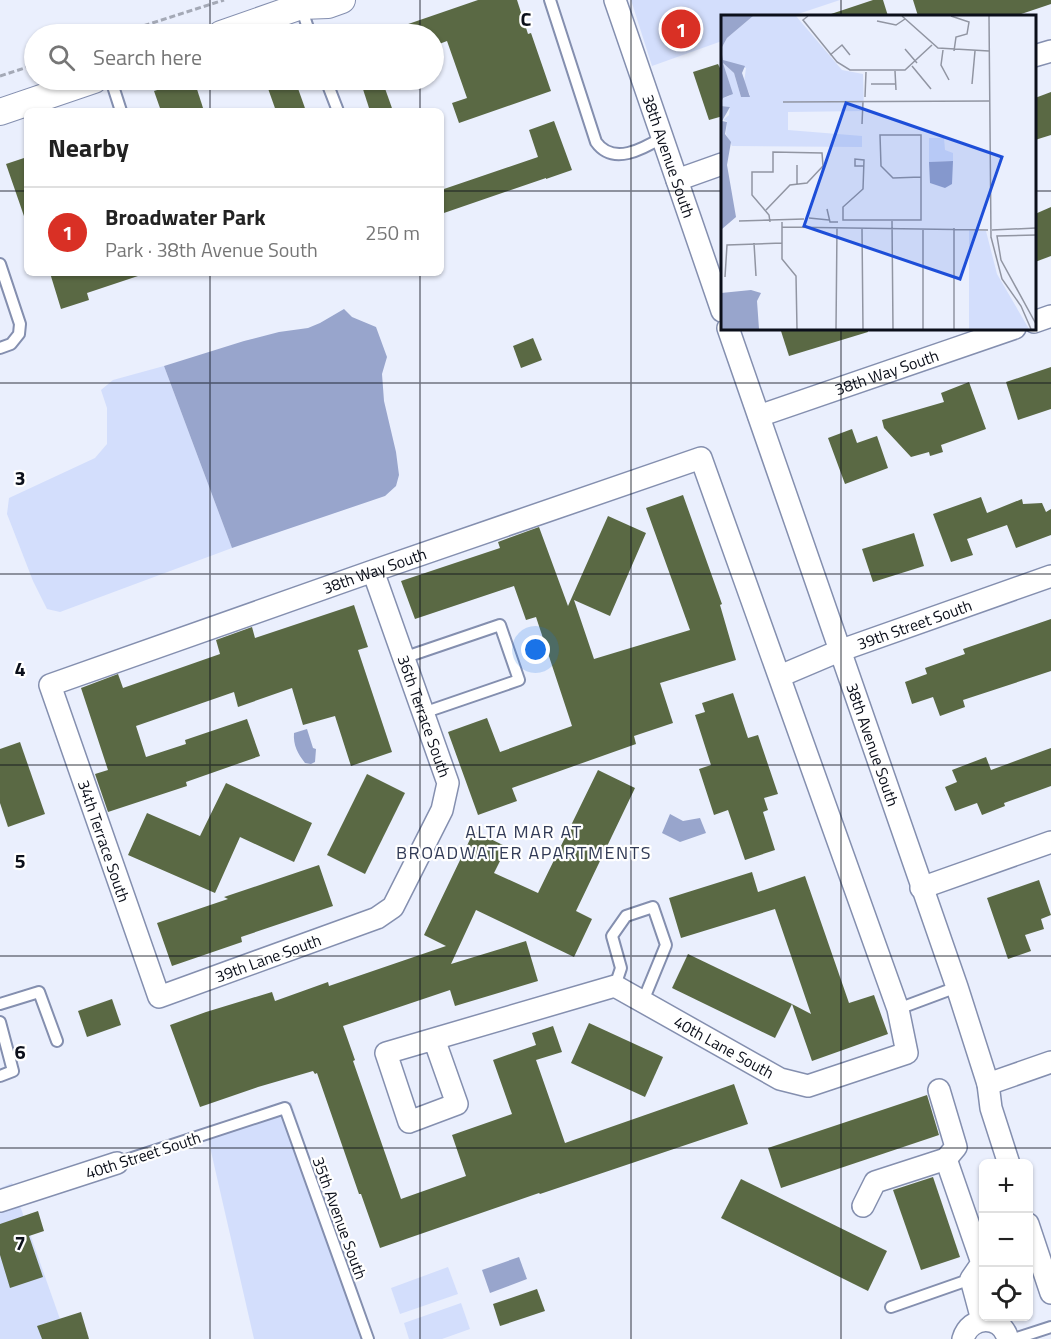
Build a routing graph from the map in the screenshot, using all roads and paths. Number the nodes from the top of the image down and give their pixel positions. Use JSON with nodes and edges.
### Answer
{"nodes":[{"id":1,"x":224,"y":0,"type":"edge"},
{"id":2,"x":342,"y":0,"type":"edge"},
{"id":3,"x":550,"y":0,"type":"edge"},
{"id":4,"x":615,"y":0,"type":"edge"},
{"id":5,"x":305,"y":3,"type":"edge"},
{"id":6,"x":149,"y":24,"type":"edge"},
{"id":7,"x":248,"y":24,"type":"edge"},
{"id":8,"x":308,"y":24,"type":"edge"},
{"id":9,"x":1051,"y":51,"type":"edge"},
{"id":10,"x":1036,"y":56,"type":"edge"},
{"id":11,"x":24,"y":68,"type":"edge"},
{"id":12,"x":0,"y":76,"type":"edge"},
{"id":13,"x":65,"y":90,"type":"edge"},
{"id":14,"x":115,"y":90,"type":"edge"},
{"id":15,"x":330,"y":90,"type":"edge"},
{"id":16,"x":121,"y":108,"type":"edge"},
{"id":17,"x":337,"y":108,"type":"edge"},
{"id":18,"x":0,"y":112,"type":"edge"},
{"id":19,"x":663,"y":137,"type":"junction"},
{"id":20,"x":721,"y":165,"type":"edge"},
{"id":21,"x":677,"y":180,"type":"junction"},
{"id":22,"x":0,"y":264,"type":"edge"},
{"id":23,"x":721,"y":306,"type":"edge"},
{"id":24,"x":1051,"y":316,"type":"edge"},
{"id":25,"x":1036,"y":322,"type":"edge"},
{"id":26,"x":729,"y":330,"type":"edge"},
{"id":27,"x":1009,"y":330,"type":"edge"},
{"id":28,"x":0,"y":348,"type":"edge"},
{"id":29,"x":759,"y":416,"type":"junction"},
{"id":30,"x":373,"y":571,"type":"junction"},
{"id":31,"x":1051,"y":576,"type":"edge"},
{"id":32,"x":839,"y":651,"type":"junction"},
{"id":33,"x":403,"y":658,"type":"junction"},
{"id":34,"x":780,"y":676,"type":"junction"},
{"id":35,"x":50,"y":685,"type":"joint"},
{"id":36,"x":423,"y":713,"type":"junction"},
{"id":37,"x":1051,"y":842,"type":"edge"},
{"id":38,"x":921,"y":888,"type":"junction"},
{"id":39,"x":377,"y":918,"type":"joint"},
{"id":40,"x":615,"y":986,"type":"junction"},
{"id":41,"x":957,"y":987,"type":"junction"},
{"id":42,"x":159,"y":997,"type":"joint"},
{"id":43,"x":643,"y":1001,"type":"junction"},
{"id":44,"x":0,"y":1004,"type":"edge"},
{"id":45,"x":898,"y":1009,"type":"junction"},
{"id":46,"x":0,"y":1022,"type":"edge"},
{"id":47,"x":434,"y":1039,"type":"dead end"},
{"id":48,"x":57,"y":1041,"type":"dead end"},
{"id":49,"x":1051,"y":1062,"type":"edge"},
{"id":50,"x":0,"y":1077,"type":"edge"},
{"id":51,"x":988,"y":1084,"type":"junction"},
{"id":52,"x":939,"y":1090,"type":"dead end"},
{"id":53,"x":285,"y":1108,"type":"joint"},
{"id":54,"x":946,"y":1159,"type":"junction"},
{"id":55,"x":1007,"y":1159,"type":"edge"},
{"id":56,"x":117,"y":1163,"type":"joint"},
{"id":57,"x":0,"y":1200,"type":"edge"},
{"id":58,"x":863,"y":1206,"type":"dead end"},
{"id":59,"x":1033,"y":1237,"type":"edge"},
{"id":60,"x":971,"y":1279,"type":"junction"},
{"id":61,"x":1051,"y":1293,"type":"edge"},
{"id":62,"x":891,"y":1307,"type":"dead end"},
{"id":63,"x":979,"y":1309,"type":"edge"},
{"id":64,"x":980,"y":1321,"type":"edge"},
{"id":65,"x":990,"y":1321,"type":"edge"},
{"id":66,"x":1051,"y":1327,"type":"edge"},
{"id":67,"x":368,"y":1339,"type":"edge"},
{"id":68,"x":963,"y":1339,"type":"edge"},
{"id":69,"x":1008,"y":1339,"type":"edge"},
{"id":70,"x":1014,"y":1339,"type":"edge"}],
"edges":[{"from":1,"to":6,"type":"path"},
{"from":2,"to":5,"type":"street"},
{"from":3,"to":19,"type":"lane"},
{"from":4,"to":19,"type":"street","name":"38th Avenue South"},
{"from":5,"to":7,"type":"street"},
{"from":5,"to":8,"type":"lane"},
{"from":9,"to":10,"type":"street"},
{"from":11,"to":12,"type":"path"},
{"from":13,"to":18,"type":"street"},
{"from":14,"to":16,"type":"lane"},
{"from":15,"to":17,"type":"lane"},
{"from":19,"to":21,"type":"street","name":"38th Avenue South"},
{"from":20,"to":21,"type":"street"},
{"from":21,"to":23,"type":"street","name":"38th Avenue South"},
{"from":22,"to":28,"type":"lane"},
{"from":24,"to":25,"type":"street"},
{"from":26,"to":29,"type":"street","name":"38th Avenue South"},
{"from":27,"to":29,"type":"street","name":"38th Way South"},
{"from":29,"to":32,"type":"street","name":"38th Avenue South"},
{"from":30,"to":33,"type":"street","name":"36th Terrace South"},
{"from":30,"to":34,"type":"street","name":"38th Way South"},
{"from":30,"to":35,"type":"street","name":"38th Way South"},
{"from":31,"to":32,"type":"street","name":"39th Street South"},
{"from":32,"to":34,"type":"street","name":"39th Street South"},
{"from":32,"to":38,"type":"street","name":"38th Avenue South"},
{"from":33,"to":36,"type":"street","name":"36th Terrace South"},
{"from":33,"to":36,"type":"lane"},
{"from":34,"to":45,"type":"street"},
{"from":35,"to":42,"type":"street","name":"34th Terrace South"},
{"from":36,"to":39,"type":"street","name":"36th Terrace South"},
{"from":37,"to":38,"type":"street"},
{"from":38,"to":41,"type":"street","name":"38th Avenue South"},
{"from":39,"to":42,"type":"street","name":"39th Lane South"},
{"from":40,"to":43,"type":"street","name":"40th Lane South"},
{"from":40,"to":43,"type":"lane"},
{"from":40,"to":47,"type":"street"},
{"from":41,"to":45,"type":"lane"},
{"from":41,"to":51,"type":"street","name":"38th Avenue South"},
{"from":43,"to":45,"type":"street","name":"40th Lane South"},
{"from":44,"to":48,"type":"lane"},
{"from":46,"to":50,"type":"lane"},
{"from":49,"to":51,"type":"street"},
{"from":51,"to":55,"type":"street","name":"38th Avenue South"},
{"from":52,"to":54,"type":"street"},
{"from":53,"to":56,"type":"lane","name":"40th Street South"},
{"from":53,"to":67,"type":"lane","name":"35th Avenue South"},
{"from":54,"to":58,"type":"street"},
{"from":54,"to":60,"type":"street"},
{"from":56,"to":57,"type":"street","name":"40th Street South"},
{"from":59,"to":61,"type":"street"},
{"from":60,"to":62,"type":"lane"},
{"from":60,"to":63,"type":"street"},
{"from":64,"to":68,"type":"street"},
{"from":65,"to":69,"type":"street"},
{"from":66,"to":70,"type":"lane"}]}
